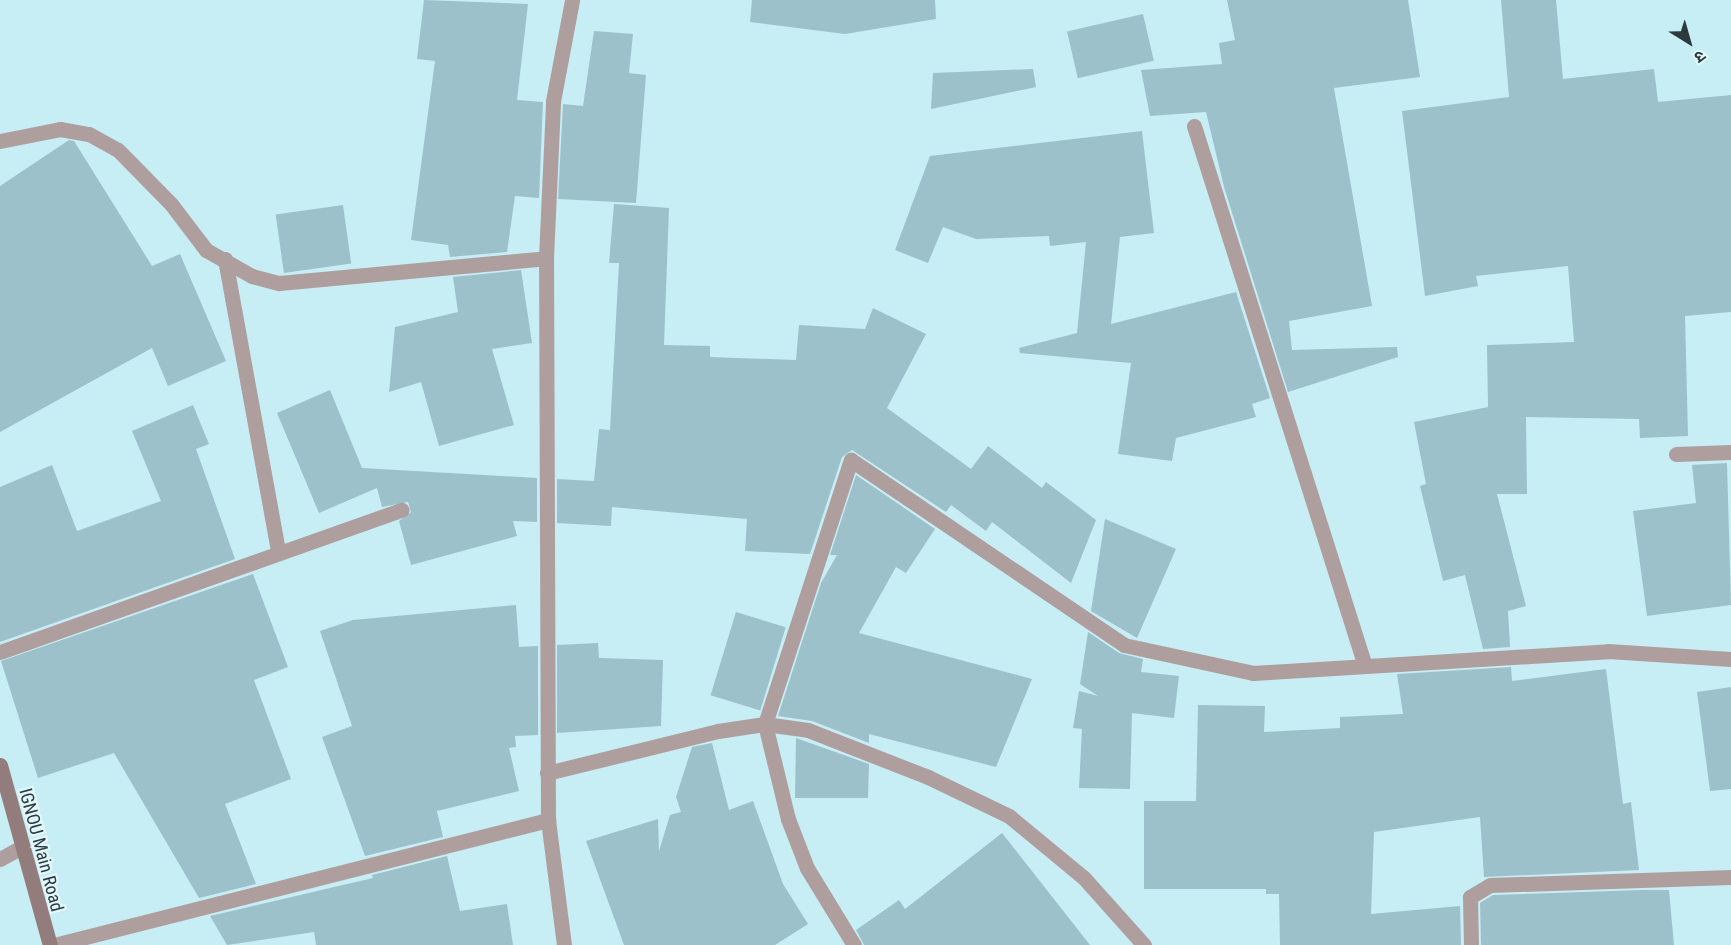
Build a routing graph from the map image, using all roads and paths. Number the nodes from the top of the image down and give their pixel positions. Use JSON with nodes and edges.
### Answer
{"nodes":[{"id":1,"x":572,"y":0,"type":"edge"},
{"id":2,"x":1194,"y":126,"type":"dead end"},
{"id":3,"x":0,"y":141,"type":"edge"},
{"id":4,"x":546,"y":258,"type":"junction"},
{"id":5,"x":225,"y":259,"type":"junction"},
{"id":6,"x":1731,"y":452,"type":"edge"},
{"id":7,"x":1676,"y":454,"type":"dead end"},
{"id":8,"x":402,"y":510,"type":"dead end"},
{"id":9,"x":278,"y":551,"type":"junction"},
{"id":10,"x":0,"y":652,"type":"edge"},
{"id":11,"x":1731,"y":659,"type":"edge"},
{"id":12,"x":1364,"y":663,"type":"junction"},
{"id":13,"x":765,"y":724,"type":"junction"},
{"id":14,"x":0,"y":765,"type":"edge"},
{"id":15,"x":547,"y":773,"type":"junction"},
{"id":16,"x":548,"y":820,"type":"junction"},
{"id":17,"x":20,"y":848,"type":"junction"},
{"id":18,"x":0,"y":859,"type":"edge"},
{"id":19,"x":1731,"y":877,"type":"edge"},
{"id":20,"x":52,"y":945,"type":"edge"},
{"id":21,"x":564,"y":945,"type":"edge"},
{"id":22,"x":854,"y":945,"type":"edge"},
{"id":23,"x":1144,"y":945,"type":"edge"},
{"id":24,"x":1471,"y":945,"type":"edge"}],
"edges":[{"from":1,"to":4,"type":"street"},
{"from":2,"to":12,"type":"street"},
{"from":3,"to":5,"type":"street"},
{"from":4,"to":5,"type":"street"},
{"from":4,"to":15,"type":"street"},
{"from":5,"to":9,"type":"street"},
{"from":6,"to":7,"type":"street"},
{"from":8,"to":9,"type":"street"},
{"from":9,"to":10,"type":"street"},
{"from":11,"to":12,"type":"street"},
{"from":12,"to":13,"type":"street"},
{"from":13,"to":15,"type":"street"},
{"from":13,"to":22,"type":"street"},
{"from":13,"to":23,"type":"street"},
{"from":14,"to":17,"type":"street","name":"IGNOU Main Road"},
{"from":15,"to":16,"type":"street"},
{"from":16,"to":20,"type":"street"},
{"from":16,"to":21,"type":"street"},
{"from":17,"to":18,"type":"street"},
{"from":17,"to":20,"type":"street","name":"IGNOU Main Road"},
{"from":19,"to":24,"type":"street"}]}
